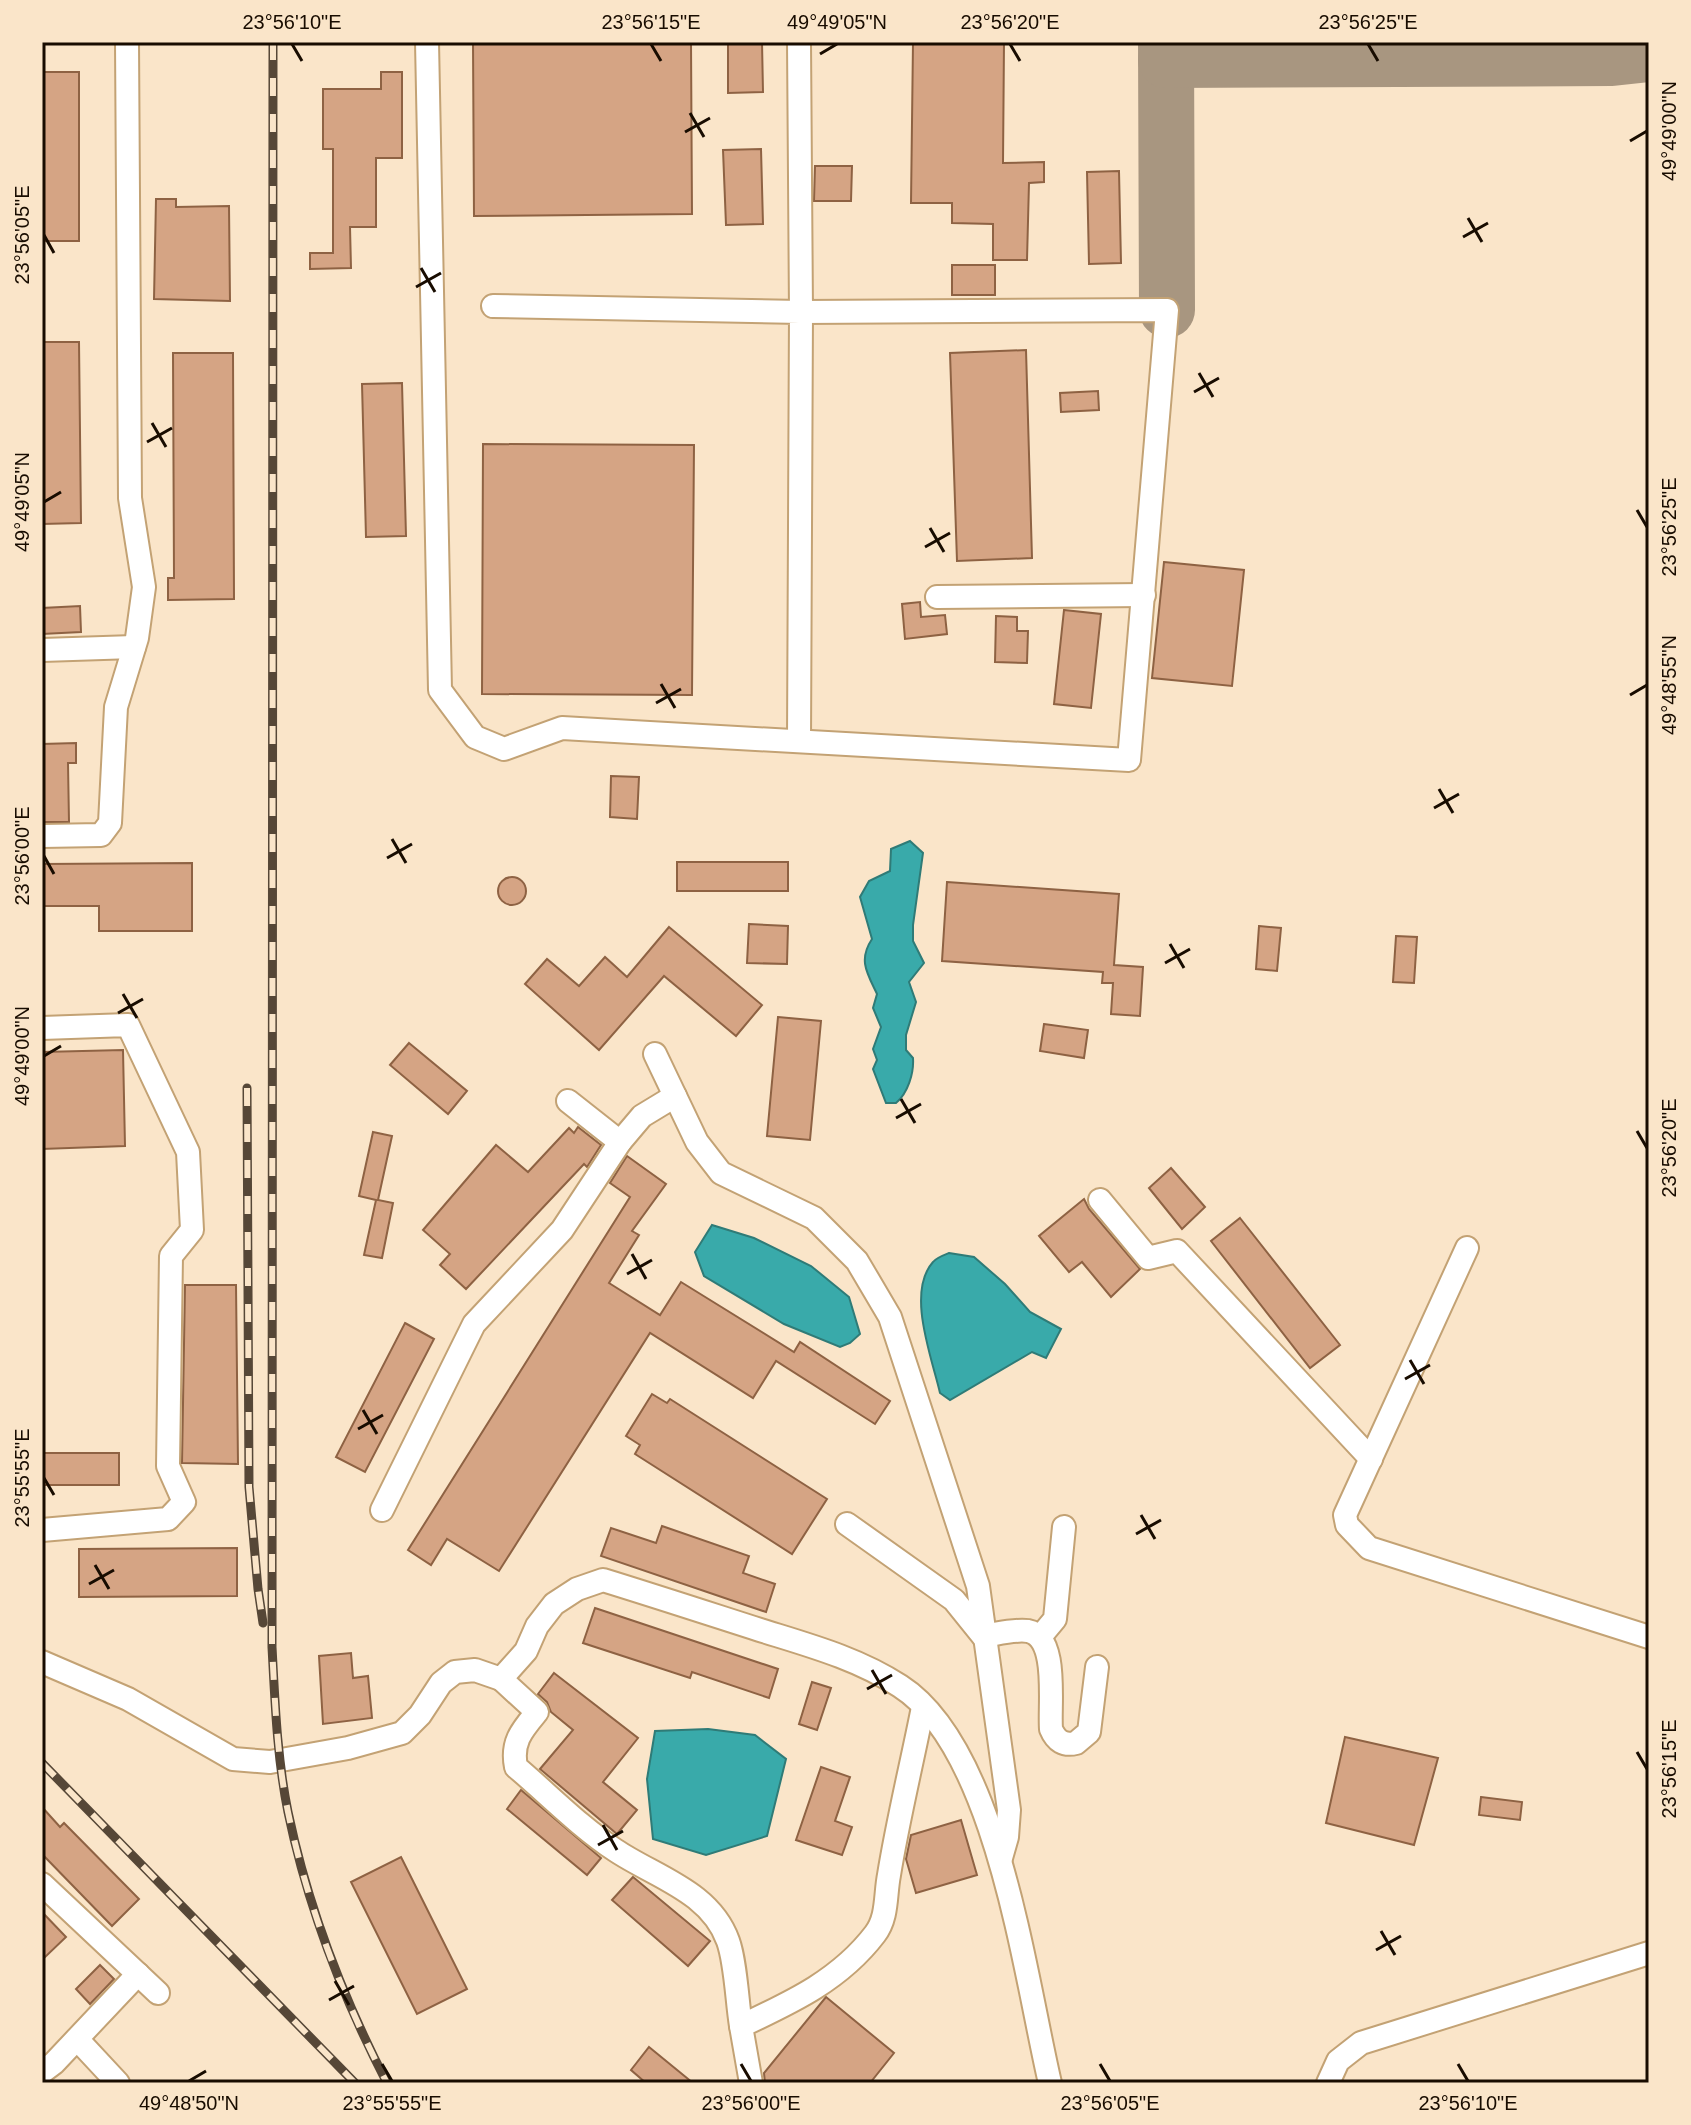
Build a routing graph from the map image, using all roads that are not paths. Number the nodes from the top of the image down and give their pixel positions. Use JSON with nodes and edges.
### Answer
{"nodes":[{"id":1,"x":127,"y":42,"type":"edge"},
{"id":2,"x":427,"y":42,"type":"edge"},
{"id":3,"x":799,"y":42,"type":"edge"},
{"id":4,"x":493,"y":306,"type":"dead end"},
{"id":5,"x":801,"y":312,"type":"junction"},
{"id":6,"x":1144,"y":595,"type":"junction"},
{"id":7,"x":937,"y":597,"type":"dead end"},
{"id":8,"x":134,"y":647,"type":"junction"},
{"id":9,"x":42,"y":650,"type":"edge"},
{"id":10,"x":799,"y":741,"type":"junction"},
{"id":11,"x":42,"y":836,"type":"edge"},
{"id":12,"x":42,"y":1028,"type":"edge"},
{"id":13,"x":655,"y":1054,"type":"dead end"},
{"id":14,"x":675,"y":1096,"type":"junction"},
{"id":15,"x":568,"y":1101,"type":"dead end"},
{"id":16,"x":620,"y":1142,"type":"junction"},
{"id":17,"x":1100,"y":1200,"type":"dead end"},
{"id":18,"x":1467,"y":1248,"type":"dead end"},
{"id":19,"x":1371,"y":1459,"type":"junction"},
{"id":20,"x":382,"y":1510,"type":"dead end"},
{"id":21,"x":847,"y":1524,"type":"dead end"},
{"id":22,"x":1064,"y":1527,"type":"dead end"},
{"id":23,"x":42,"y":1530,"type":"edge"},
{"id":24,"x":983,"y":1636,"type":"junction"},
{"id":25,"x":1040,"y":1637,"type":"junction"},
{"id":26,"x":1649,"y":1637,"type":"edge"},
{"id":27,"x":42,"y":1662,"type":"edge"},
{"id":28,"x":1097,"y":1667,"type":"dead end"},
{"id":29,"x":501,"y":1679,"type":"junction"},
{"id":30,"x":923,"y":1707,"type":"junction"},
{"id":31,"x":1001,"y":1858,"type":"junction"},
{"id":32,"x":42,"y":1884,"type":"edge"},
{"id":33,"x":1649,"y":1953,"type":"edge"},
{"id":34,"x":138,"y":1974,"type":"junction"},
{"id":35,"x":158,"y":1993,"type":"dead end"},
{"id":36,"x":741,"y":2026,"type":"junction"},
{"id":37,"x":77,"y":2039,"type":"junction"},
{"id":38,"x":42,"y":2072,"type":"edge"},
{"id":39,"x":118,"y":2083,"type":"edge"},
{"id":40,"x":751,"y":2083,"type":"edge"},
{"id":41,"x":1050,"y":2083,"type":"edge"},
{"id":42,"x":1328,"y":2083,"type":"edge"}],
"edges":[{"from":1,"to":8,"type":"lane"},
{"from":2,"to":10,"type":"lane"},
{"from":3,"to":5,"type":"lane"},
{"from":4,"to":5,"type":"lane"},
{"from":5,"to":6,"type":"lane"},
{"from":5,"to":10,"type":"lane"},
{"from":6,"to":7,"type":"lane"},
{"from":6,"to":10,"type":"lane"},
{"from":8,"to":9,"type":"lane"},
{"from":8,"to":11,"type":"lane"},
{"from":12,"to":23,"type":"lane"},
{"from":13,"to":14,"type":"lane"},
{"from":14,"to":16,"type":"lane"},
{"from":14,"to":24,"type":"lane"},
{"from":15,"to":16,"type":"lane"},
{"from":16,"to":20,"type":"lane"},
{"from":17,"to":19,"type":"lane"},
{"from":18,"to":19,"type":"lane"},
{"from":19,"to":26,"type":"lane"},
{"from":21,"to":24,"type":"lane"},
{"from":22,"to":25,"type":"lane"},
{"from":24,"to":25,"type":"lane"},
{"from":24,"to":31,"type":"lane"},
{"from":25,"to":28,"type":"lane"},
{"from":27,"to":29,"type":"lane"},
{"from":29,"to":30,"type":"lane"},
{"from":29,"to":36,"type":"lane"},
{"from":30,"to":31,"type":"lane"},
{"from":30,"to":36,"type":"lane"},
{"from":31,"to":41,"type":"lane"},
{"from":32,"to":34,"type":"lane"},
{"from":33,"to":42,"type":"lane"},
{"from":34,"to":35,"type":"lane"},
{"from":34,"to":37,"type":"lane"},
{"from":36,"to":40,"type":"lane"},
{"from":37,"to":38,"type":"lane"},
{"from":37,"to":39,"type":"lane"}]}
